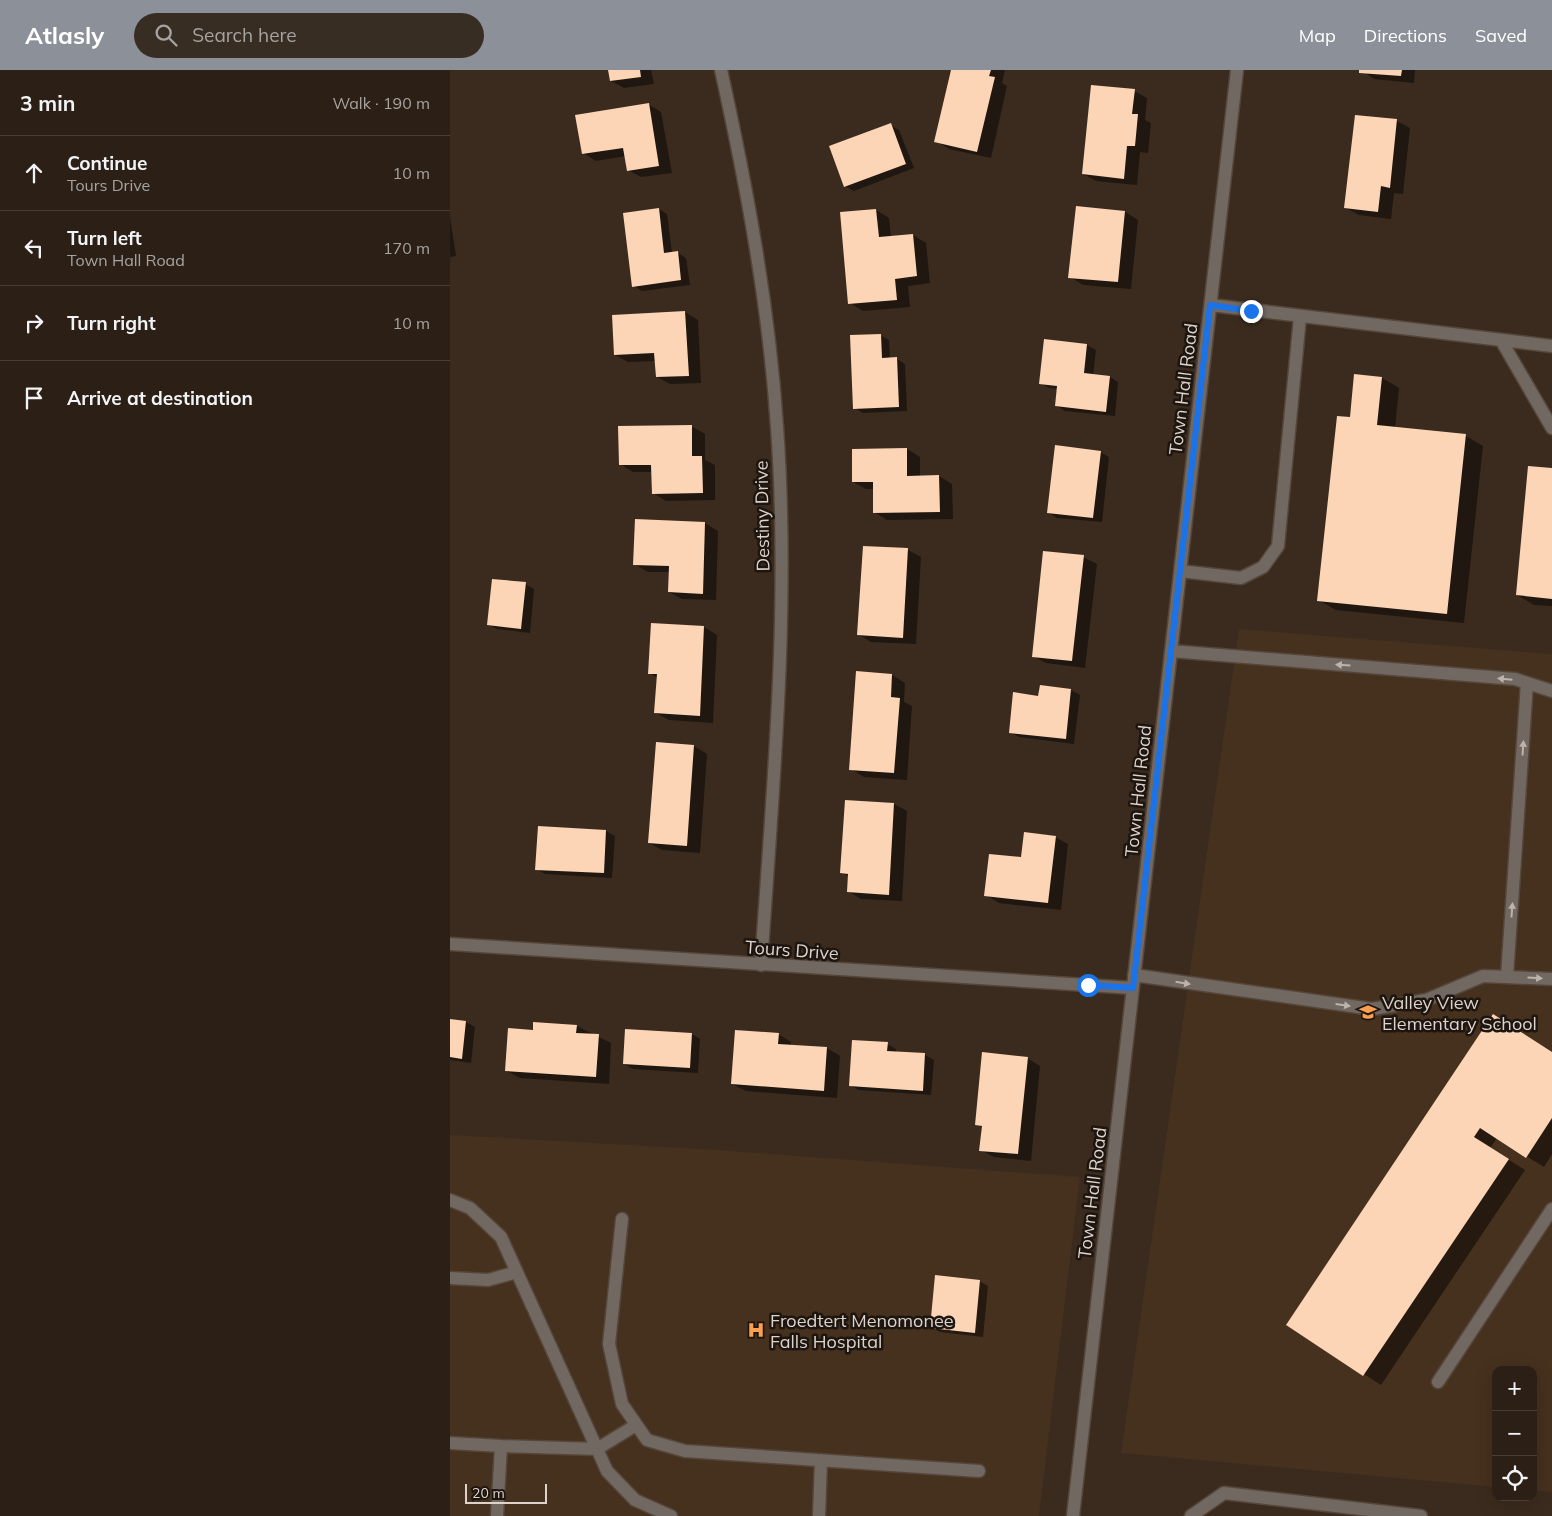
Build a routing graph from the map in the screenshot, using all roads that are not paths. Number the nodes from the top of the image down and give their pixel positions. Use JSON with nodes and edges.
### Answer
{"nodes":[{"id":1,"x":721,"y":70,"type":"edge"},
{"id":2,"x":1237,"y":70,"type":"edge"},
{"id":3,"x":1210,"y":305,"type":"junction"},
{"id":4,"x":1300,"y":317,"type":"junction"},
{"id":5,"x":1501,"y":340,"type":"junction"},
{"id":6,"x":1552,"y":346,"type":"edge"},
{"id":7,"x":1552,"y":428,"type":"edge"},
{"id":8,"x":1180,"y":571,"type":"junction"},
{"id":9,"x":1171,"y":651,"type":"junction"},
{"id":10,"x":1527,"y":683,"type":"junction"},
{"id":11,"x":1552,"y":691,"type":"edge"},
{"id":12,"x":450,"y":944,"type":"edge"},
{"id":13,"x":761,"y":965,"type":"junction"},
{"id":14,"x":1507,"y":976,"type":"junction"},
{"id":15,"x":1552,"y":979,"type":"edge"},
{"id":16,"x":1134,"y":982,"type":"junction"},
{"id":17,"x":450,"y":1200,"type":"edge"},
{"id":18,"x":1552,"y":1209,"type":"edge"},
{"id":19,"x":622,"y":1219,"type":"dead end"},
{"id":20,"x":517,"y":1272,"type":"junction"},
{"id":21,"x":450,"y":1278,"type":"edge"},
{"id":22,"x":1438,"y":1382,"type":"dead end"},
{"id":23,"x":636,"y":1425,"type":"junction"},
{"id":24,"x":450,"y":1443,"type":"edge"},
{"id":25,"x":500,"y":1446,"type":"junction"},
{"id":26,"x":597,"y":1449,"type":"junction"},
{"id":27,"x":821,"y":1460,"type":"junction"},
{"id":28,"x":979,"y":1471,"type":"dead end"},
{"id":29,"x":497,"y":1516,"type":"edge"},
{"id":30,"x":671,"y":1516,"type":"edge"},
{"id":31,"x":819,"y":1516,"type":"edge"},
{"id":32,"x":1073,"y":1516,"type":"edge"},
{"id":33,"x":1191,"y":1516,"type":"edge"},
{"id":34,"x":1421,"y":1516,"type":"edge"}],
"edges":[{"from":1,"to":13,"type":"street","name":"Destiny Drive"},
{"from":2,"to":3,"type":"street","name":"Town Hall Road"},
{"from":3,"to":4,"type":"street"},
{"from":3,"to":8,"type":"street","name":"Town Hall Road"},
{"from":4,"to":5,"type":"street"},
{"from":4,"to":8,"type":"street"},
{"from":5,"to":6,"type":"street"},
{"from":5,"to":7,"type":"street"},
{"from":8,"to":9,"type":"street","name":"Town Hall Road"},
{"from":10,"to":9,"type":"street","one_way":true},
{"from":9,"to":16,"type":"street","name":"Town Hall Road"},
{"from":10,"to":11,"type":"street"},
{"from":14,"to":10,"type":"street","one_way":true},
{"from":12,"to":13,"type":"street","name":"Tours Drive"},
{"from":13,"to":16,"type":"street","name":"Tours Drive"},
{"from":14,"to":15,"type":"street","name":"Tours Drive","one_way":true},
{"from":16,"to":14,"type":"street","name":"Tours Drive","one_way":true},
{"from":16,"to":32,"type":"street","name":"Town Hall Road"},
{"from":17,"to":20,"type":"street"},
{"from":18,"to":22,"type":"street"},
{"from":19,"to":23,"type":"street"},
{"from":20,"to":21,"type":"street"},
{"from":20,"to":26,"type":"street"},
{"from":23,"to":26,"type":"street"},
{"from":23,"to":27,"type":"street"},
{"from":24,"to":25,"type":"street"},
{"from":25,"to":26,"type":"street"},
{"from":25,"to":29,"type":"street"},
{"from":26,"to":30,"type":"street"},
{"from":27,"to":28,"type":"street"},
{"from":27,"to":31,"type":"street"},
{"from":33,"to":34,"type":"street"}]}
